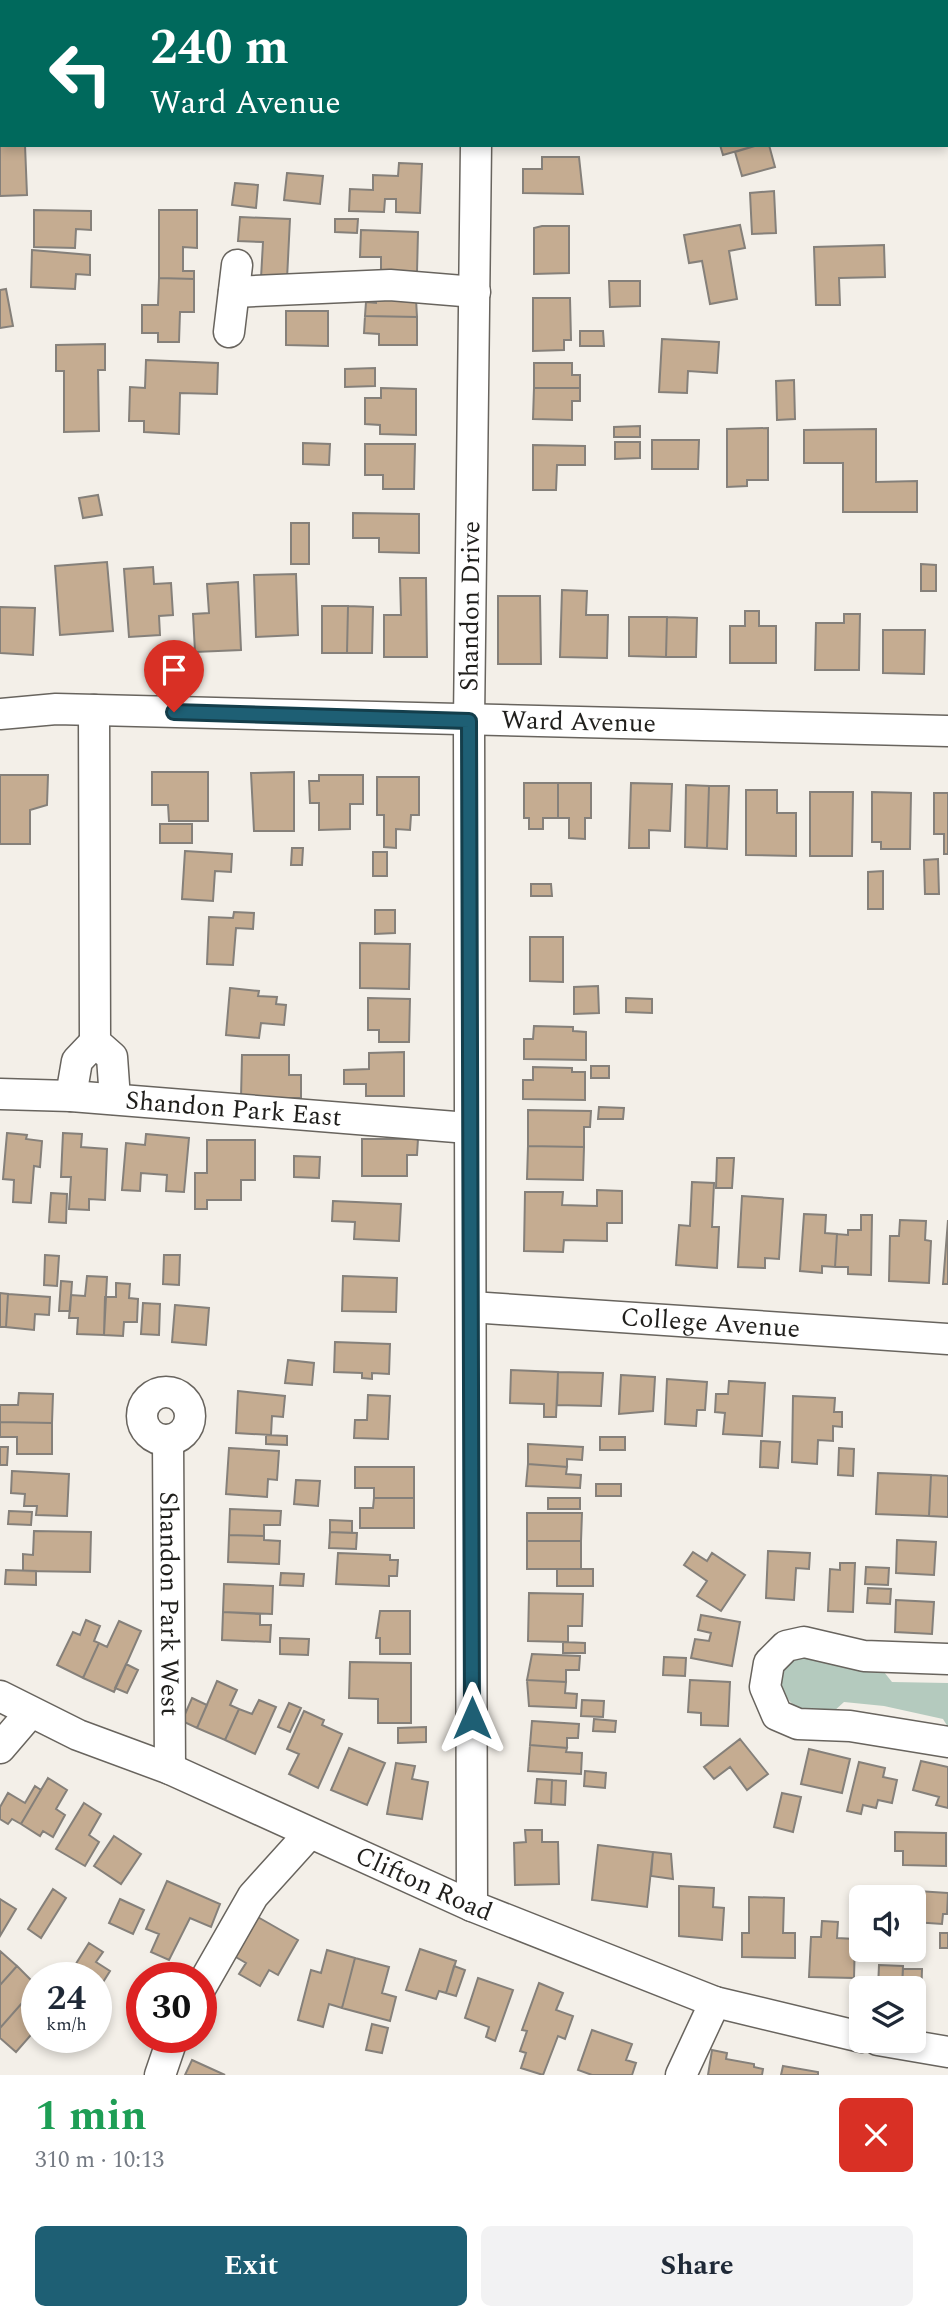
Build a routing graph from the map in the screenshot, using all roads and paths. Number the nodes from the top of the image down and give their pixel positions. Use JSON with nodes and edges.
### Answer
{"nodes":[{"id":1,"x":476,"y":147,"type":"edge"},
{"id":2,"x":475,"y":292,"type":"junction"},
{"id":3,"x":229,"y":332,"type":"dead end"},
{"id":4,"x":94,"y":710,"type":"junction"},
{"id":5,"x":0,"y":714,"type":"edge"},
{"id":6,"x":469,"y":721,"type":"junction"},
{"id":7,"x":948,"y":731,"type":"edge"},
{"id":8,"x":95,"y":1042,"type":"junction"},
{"id":9,"x":0,"y":1094,"type":"edge"},
{"id":10,"x":71,"y":1096,"type":"junction"},
{"id":11,"x":115,"y":1099,"type":"junction"},
{"id":12,"x":468,"y":1128,"type":"junction"},
{"id":13,"x":471,"y":1307,"type":"junction"},
{"id":14,"x":948,"y":1339,"type":"edge"},
{"id":15,"x":168,"y":1440,"type":"dead end"},
{"id":16,"x":948,"y":1659,"type":"edge"},
{"id":17,"x":0,"y":1696,"type":"edge"},
{"id":18,"x":30,"y":1713,"type":"junction"},
{"id":19,"x":948,"y":1742,"type":"edge"},
{"id":20,"x":0,"y":1748,"type":"edge"},
{"id":21,"x":170,"y":1769,"type":"junction"},
{"id":22,"x":309,"y":1834,"type":"junction"},
{"id":23,"x":472,"y":1906,"type":"junction"},
{"id":24,"x":215,"y":1962,"type":"edge"},
{"id":25,"x":715,"y":2002,"type":"junction"},
{"id":26,"x":849,"y":2034,"type":"edge"},
{"id":27,"x":926,"y":2048,"type":"edge"},
{"id":28,"x":948,"y":2052,"type":"edge"},
{"id":29,"x":168,"y":2053,"type":"edge"},
{"id":30,"x":160,"y":2075,"type":"edge"},
{"id":31,"x":681,"y":2075,"type":"edge"}],
"edges":[{"from":1,"to":2,"type":"street","name":"Shandon Drive"},
{"from":2,"to":3,"type":"street"},
{"from":2,"to":6,"type":"street","name":"Shandon Drive"},
{"from":4,"to":5,"type":"street","name":"Ward Avenue"},
{"from":4,"to":6,"type":"street","name":"Ward Avenue"},
{"from":4,"to":8,"type":"street"},
{"from":6,"to":7,"type":"street","name":"Ward Avenue"},
{"from":6,"to":12,"type":"street","name":"Shandon Drive"},
{"from":8,"to":10,"type":"street"},
{"from":8,"to":11,"type":"street"},
{"from":9,"to":10,"type":"street","name":"Shandon Park East"},
{"from":10,"to":11,"type":"street","name":"Shandon Park East"},
{"from":11,"to":12,"type":"street","name":"Shandon Park East"},
{"from":12,"to":13,"type":"street","name":"Shandon Drive"},
{"from":13,"to":14,"type":"street","name":"College Avenue"},
{"from":13,"to":23,"type":"street","name":"Shandon Drive"},
{"from":15,"to":21,"type":"street","name":"Shandon Park West"},
{"from":16,"to":19,"type":"street"},
{"from":17,"to":18,"type":"street","name":"Clifton Road"},
{"from":18,"to":20,"type":"street"},
{"from":18,"to":21,"type":"street","name":"Clifton Road"},
{"from":21,"to":22,"type":"street","name":"Clifton Road"},
{"from":22,"to":23,"type":"street","name":"Clifton Road"},
{"from":22,"to":24,"type":"street"},
{"from":23,"to":25,"type":"street","name":"Clifton Road"},
{"from":25,"to":26,"type":"street","name":"Clifton Road"},
{"from":25,"to":31,"type":"street"},
{"from":27,"to":28,"type":"street"},
{"from":29,"to":30,"type":"street"}]}
